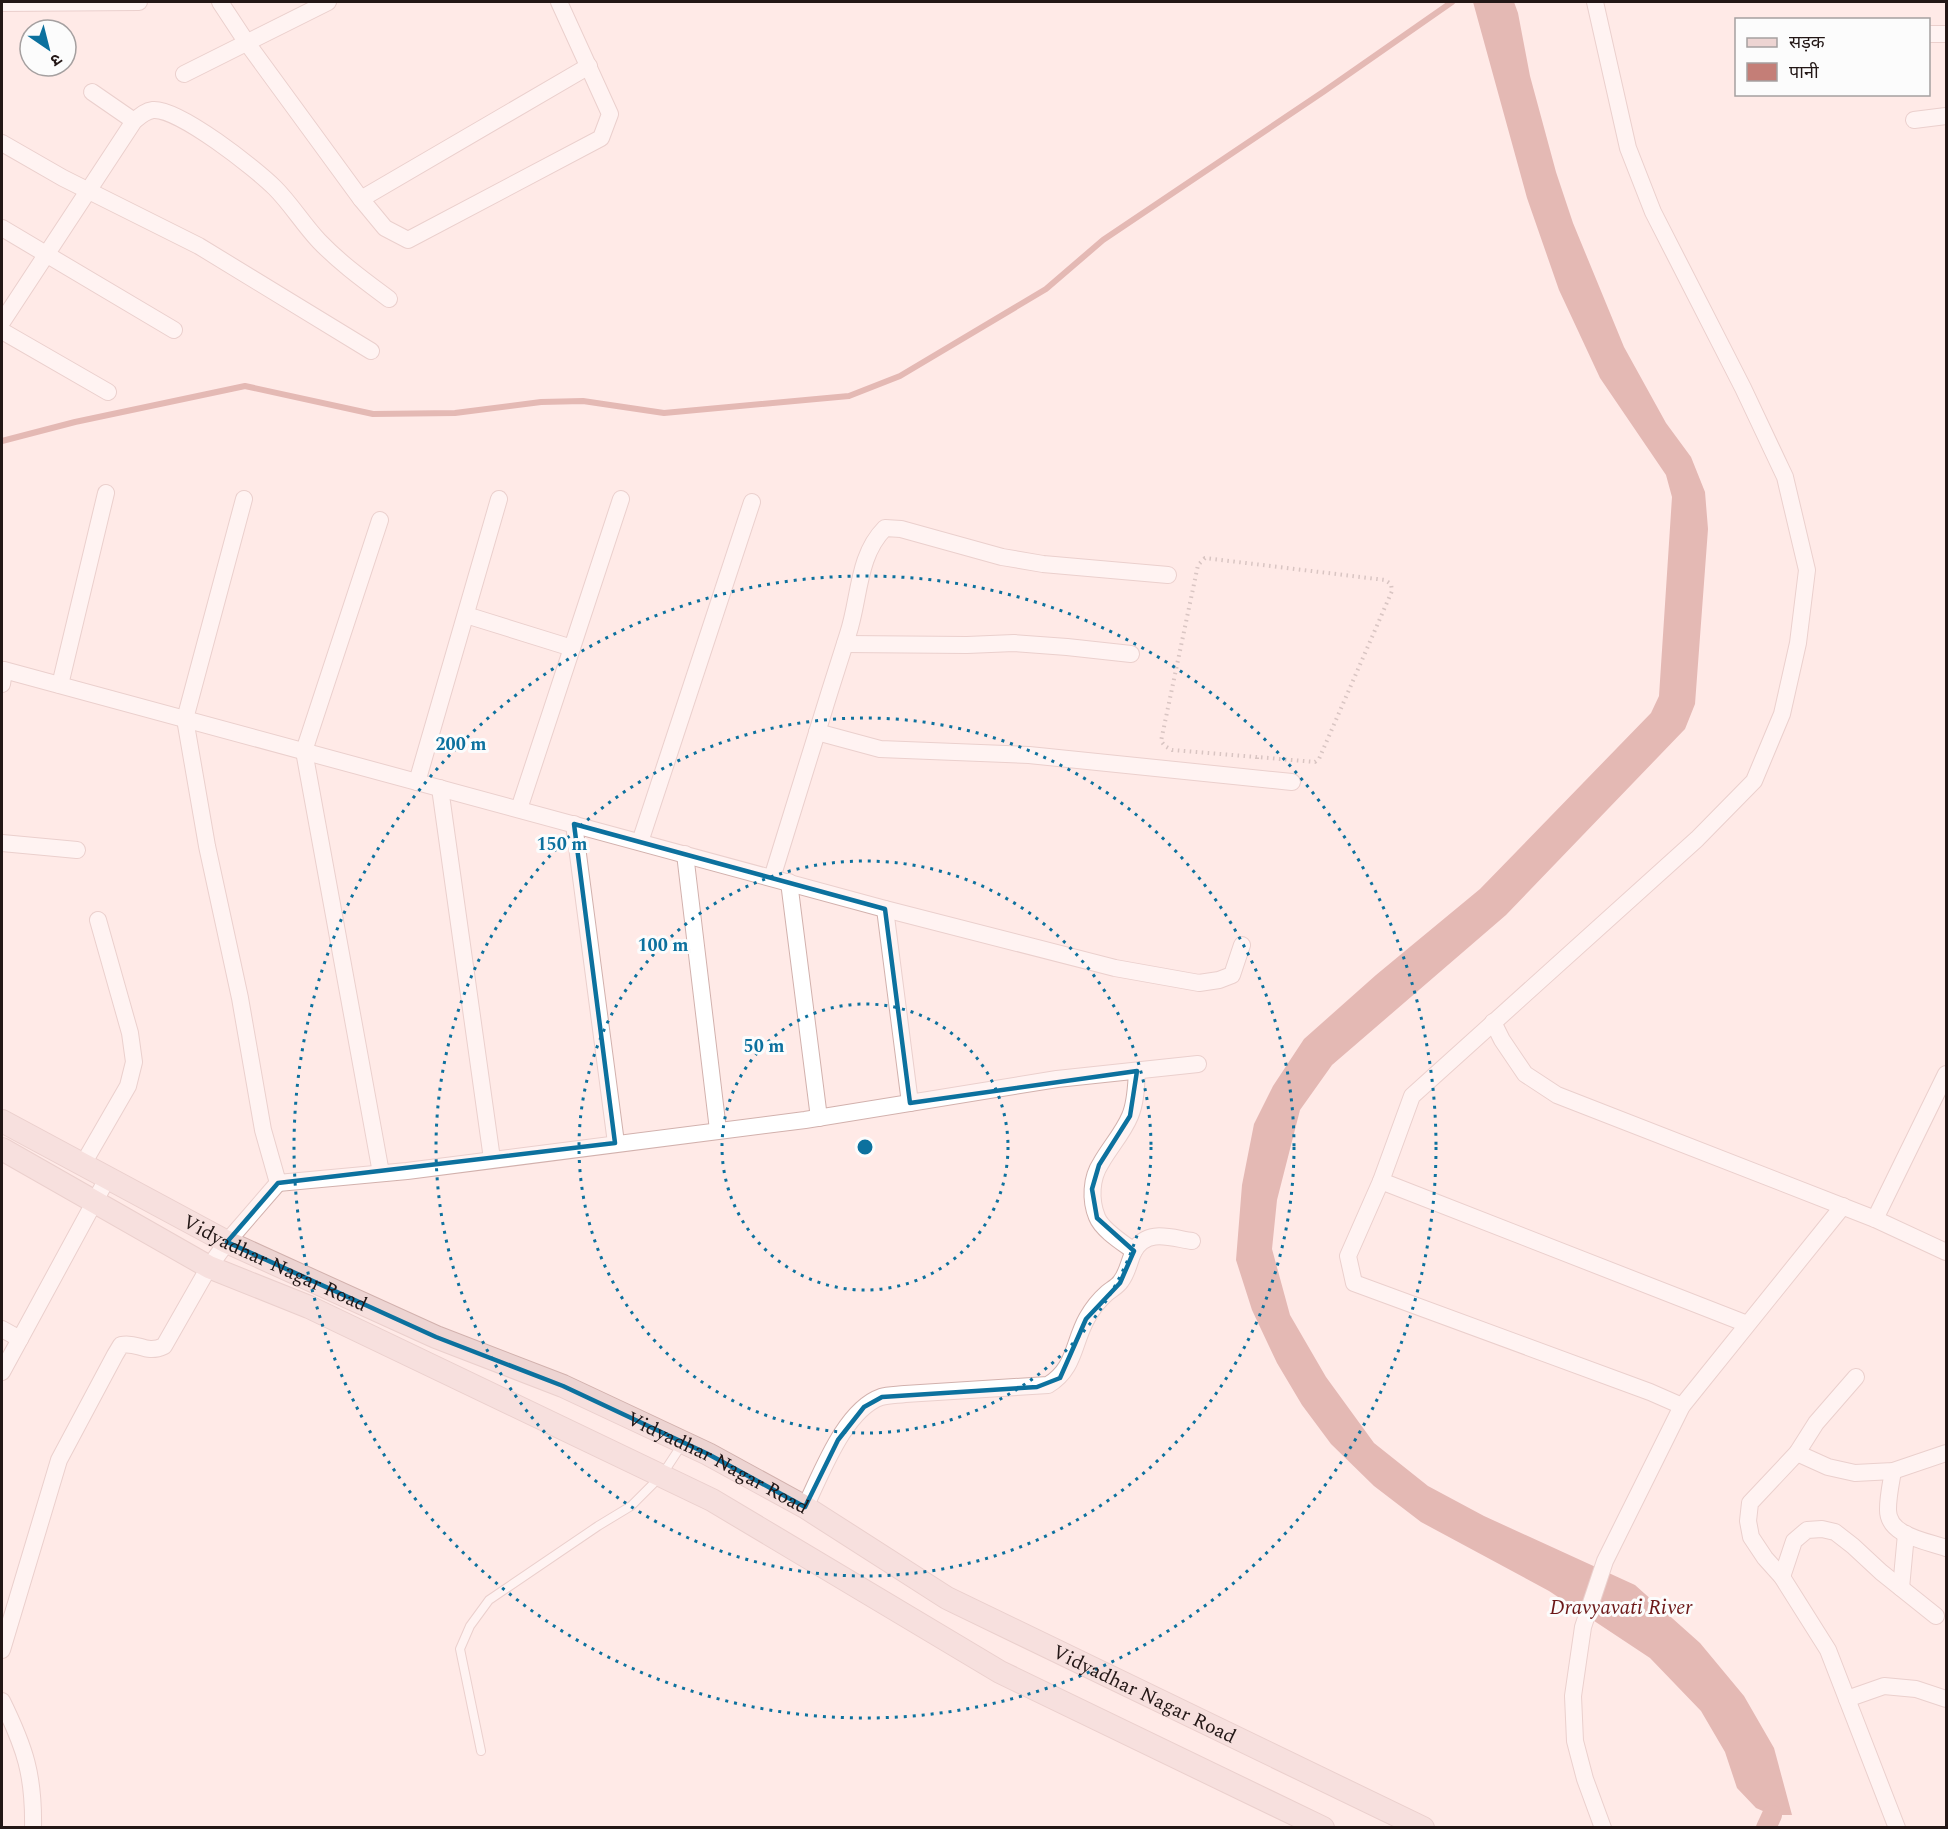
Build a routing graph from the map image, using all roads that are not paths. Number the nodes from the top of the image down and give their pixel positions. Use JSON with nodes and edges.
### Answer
{"nodes":[{"id":1,"x":139,"y":2,"type":"edge"},
{"id":2,"x":220,"y":2,"type":"edge"},
{"id":3,"x":328,"y":2,"type":"edge"},
{"id":4,"x":559,"y":2,"type":"edge"},
{"id":5,"x":1595,"y":2,"type":"edge"},
{"id":6,"x":2,"y":3,"type":"edge"},
{"id":7,"x":1930,"y":34,"type":"edge"},
{"id":8,"x":1947,"y":34,"type":"edge"},
{"id":9,"x":247,"y":43,"type":"junction"},
{"id":10,"x":589,"y":66,"type":"junction"},
{"id":11,"x":184,"y":74,"type":"dead end"},
{"id":12,"x":92,"y":92,"type":"dead end"},
{"id":13,"x":1947,"y":116,"type":"edge"},
{"id":14,"x":1914,"y":120,"type":"dead end"},
{"id":15,"x":134,"y":121,"type":"junction"},
{"id":16,"x":2,"y":143,"type":"edge"},
{"id":17,"x":88,"y":189,"type":"junction"},
{"id":18,"x":361,"y":199,"type":"junction"},
{"id":19,"x":2,"y":228,"type":"edge"},
{"id":20,"x":46,"y":254,"type":"junction"},
{"id":21,"x":389,"y":299,"type":"dead end"},
{"id":22,"x":2,"y":322,"type":"edge"},
{"id":23,"x":174,"y":330,"type":"dead end"},
{"id":24,"x":2,"y":331,"type":"edge"},
{"id":25,"x":370,"y":351,"type":"dead end"},
{"id":26,"x":108,"y":392,"type":"dead end"},
{"id":27,"x":106,"y":493,"type":"dead end"},
{"id":28,"x":244,"y":499,"type":"dead end"},
{"id":29,"x":499,"y":499,"type":"dead end"},
{"id":30,"x":621,"y":499,"type":"dead end"},
{"id":31,"x":752,"y":502,"type":"dead end"},
{"id":32,"x":380,"y":520,"type":"dead end"},
{"id":33,"x":1168,"y":575,"type":"dead end"},
{"id":34,"x":466,"y":615,"type":"junction"},
{"id":35,"x":845,"y":644,"type":"junction"},
{"id":36,"x":572,"y":648,"type":"junction"},
{"id":37,"x":1131,"y":654,"type":"dead end"},
{"id":38,"x":2,"y":674,"type":"edge"},
{"id":39,"x":60,"y":685,"type":"junction"},
{"id":40,"x":185,"y":719,"type":"junction"},
{"id":41,"x":817,"y":732,"type":"junction"},
{"id":42,"x":304,"y":751,"type":"junction"},
{"id":43,"x":417,"y":782,"type":"junction"},
{"id":44,"x":1292,"y":782,"type":"dead end"},
{"id":45,"x":440,"y":788,"type":"junction"},
{"id":46,"x":519,"y":809,"type":"junction"},
{"id":47,"x":574,"y":824,"type":"junction"},
{"id":48,"x":640,"y":842,"type":"junction"},
{"id":49,"x":2,"y":843,"type":"edge"},
{"id":50,"x":77,"y":850,"type":"dead end"},
{"id":51,"x":685,"y":854,"type":"junction"},
{"id":52,"x":781,"y":880,"type":"junction"},
{"id":53,"x":885,"y":909,"type":"junction"},
{"id":54,"x":98,"y":920,"type":"dead end"},
{"id":55,"x":1242,"y":945,"type":"dead end"},
{"id":56,"x":1494,"y":1022,"type":"junction"},
{"id":57,"x":1198,"y":1064,"type":"dead end"},
{"id":58,"x":1137,"y":1071,"type":"junction"},
{"id":59,"x":1947,"y":1074,"type":"edge"},
{"id":60,"x":910,"y":1103,"type":"junction"},
{"id":61,"x":819,"y":1118,"type":"junction"},
{"id":62,"x":2,"y":1121,"type":"edge"},
{"id":63,"x":718,"y":1131,"type":"junction"},
{"id":64,"x":615,"y":1143,"type":"junction"},
{"id":65,"x":2,"y":1149,"type":"edge"},
{"id":66,"x":492,"y":1159,"type":"junction"},
{"id":67,"x":83,"y":1164,"type":"junction"},
{"id":68,"x":381,"y":1173,"type":"junction"},
{"id":69,"x":108,"y":1177,"type":"junction"},
{"id":70,"x":1381,"y":1181,"type":"junction"},
{"id":71,"x":278,"y":1183,"type":"junction"},
{"id":72,"x":94,"y":1201,"type":"junction"},
{"id":73,"x":1843,"y":1206,"type":"junction"},
{"id":74,"x":1875,"y":1219,"type":"junction"},
{"id":75,"x":1192,"y":1241,"type":"dead end"},
{"id":76,"x":226,"y":1242,"type":"junction"},
{"id":77,"x":1134,"y":1251,"type":"junction"},
{"id":78,"x":1947,"y":1252,"type":"edge"},
{"id":79,"x":209,"y":1266,"type":"junction"},
{"id":80,"x":1747,"y":1324,"type":"junction"},
{"id":81,"x":2,"y":1329,"type":"edge"},
{"id":82,"x":20,"y":1339,"type":"junction"},
{"id":83,"x":2,"y":1372,"type":"edge"},
{"id":84,"x":1856,"y":1377,"type":"dead end"},
{"id":85,"x":1682,"y":1406,"type":"junction"},
{"id":86,"x":683,"y":1443,"type":"junction"},
{"id":87,"x":1797,"y":1453,"type":"junction"},
{"id":88,"x":1947,"y":1453,"type":"edge"},
{"id":89,"x":1893,"y":1471,"type":"junction"},
{"id":90,"x":662,"y":1475,"type":"junction"},
{"id":91,"x":805,"y":1507,"type":"junction"},
{"id":92,"x":1906,"y":1534,"type":"junction"},
{"id":93,"x":1947,"y":1548,"type":"edge"},
{"id":94,"x":1782,"y":1577,"type":"junction"},
{"id":95,"x":1901,"y":1588,"type":"junction"},
{"id":96,"x":1936,"y":1616,"type":"dead end"},
{"id":97,"x":2,"y":1650,"type":"edge"},
{"id":98,"x":1847,"y":1699,"type":"junction"},
{"id":99,"x":1947,"y":1699,"type":"edge"},
{"id":100,"x":2,"y":1701,"type":"edge"},
{"id":101,"x":481,"y":1751,"type":"dead end"},
{"id":102,"x":33,"y":1827,"type":"edge"},
{"id":103,"x":1323,"y":1827,"type":"edge"},
{"id":104,"x":1423,"y":1827,"type":"edge"},
{"id":105,"x":1603,"y":1827,"type":"edge"},
{"id":106,"x":1897,"y":1827,"type":"edge"}],
"edges":[{"from":1,"to":6,"type":"street"},
{"from":2,"to":9,"type":"street"},
{"from":3,"to":9,"type":"street"},
{"from":4,"to":10,"type":"street"},
{"from":5,"to":56,"type":"street"},
{"from":7,"to":8,"type":"street"},
{"from":9,"to":11,"type":"street"},
{"from":9,"to":18,"type":"street"},
{"from":10,"to":18,"type":"street"},
{"from":10,"to":18,"type":"street"},
{"from":12,"to":15,"type":"street"},
{"from":13,"to":14,"type":"street"},
{"from":15,"to":17,"type":"street"},
{"from":15,"to":21,"type":"street"},
{"from":16,"to":17,"type":"street"},
{"from":17,"to":20,"type":"street"},
{"from":17,"to":25,"type":"street"},
{"from":19,"to":20,"type":"street"},
{"from":20,"to":22,"type":"street"},
{"from":20,"to":23,"type":"street"},
{"from":24,"to":26,"type":"street"},
{"from":27,"to":39,"type":"street"},
{"from":28,"to":40,"type":"street"},
{"from":29,"to":34,"type":"street"},
{"from":30,"to":36,"type":"street"},
{"from":31,"to":48,"type":"street"},
{"from":32,"to":42,"type":"street"},
{"from":33,"to":35,"type":"street"},
{"from":34,"to":36,"type":"street"},
{"from":34,"to":43,"type":"street"},
{"from":35,"to":37,"type":"street"},
{"from":35,"to":41,"type":"street"},
{"from":36,"to":46,"type":"street"},
{"from":38,"to":39,"type":"street"},
{"from":39,"to":40,"type":"street"},
{"from":40,"to":42,"type":"street"},
{"from":40,"to":71,"type":"street"},
{"from":41,"to":44,"type":"street"},
{"from":41,"to":52,"type":"street"},
{"from":42,"to":43,"type":"street"},
{"from":42,"to":68,"type":"street"},
{"from":43,"to":45,"type":"street"},
{"from":45,"to":46,"type":"street"},
{"from":45,"to":66,"type":"street"},
{"from":46,"to":47,"type":"street"},
{"from":47,"to":48,"type":"street"},
{"from":47,"to":64,"type":"street"},
{"from":48,"to":51,"type":"street"},
{"from":49,"to":50,"type":"street"},
{"from":51,"to":52,"type":"street"},
{"from":51,"to":63,"type":"street"},
{"from":52,"to":53,"type":"street"},
{"from":52,"to":61,"type":"street"},
{"from":53,"to":55,"type":"street"},
{"from":53,"to":60,"type":"street"},
{"from":54,"to":67,"type":"street"},
{"from":56,"to":70,"type":"street"},
{"from":56,"to":73,"type":"street"},
{"from":57,"to":58,"type":"street"},
{"from":58,"to":60,"type":"street"},
{"from":58,"to":77,"type":"street"},
{"from":59,"to":74,"type":"street"},
{"from":60,"to":61,"type":"street"},
{"from":61,"to":63,"type":"street"},
{"from":62,"to":67,"type":"main road","name":"Vidyadhar Nagar Road"},
{"from":63,"to":64,"type":"street"},
{"from":64,"to":66,"type":"street"},
{"from":65,"to":72,"type":"main road","name":"Vidyadhar Nagar Road"},
{"from":66,"to":68,"type":"street"},
{"from":67,"to":69,"type":"main road","name":"Vidyadhar Nagar Road"},
{"from":68,"to":71,"type":"street"},
{"from":69,"to":72,"type":"street"},
{"from":69,"to":76,"type":"main road","name":"Vidyadhar Nagar Road"},
{"from":70,"to":80,"type":"street"},
{"from":70,"to":85,"type":"street"},
{"from":71,"to":76,"type":"street"},
{"from":72,"to":79,"type":"main road","name":"Vidyadhar Nagar Road"},
{"from":72,"to":82,"type":"street"},
{"from":73,"to":74,"type":"street"},
{"from":73,"to":80,"type":"street"},
{"from":74,"to":78,"type":"street"},
{"from":75,"to":77,"type":"street"},
{"from":76,"to":79,"type":"street"},
{"from":76,"to":86,"type":"main road","name":"Vidyadhar Nagar Road"},
{"from":77,"to":91,"type":"street"},
{"from":79,"to":90,"type":"main road","name":"Vidyadhar Nagar Road"},
{"from":79,"to":97,"type":"street"},
{"from":80,"to":85,"type":"street"},
{"from":81,"to":82,"type":"street"},
{"from":82,"to":83,"type":"street"},
{"from":84,"to":87,"type":"street"},
{"from":85,"to":105,"type":"street"},
{"from":86,"to":90,"type":"lane"},
{"from":86,"to":91,"type":"main road","name":"Vidyadhar Nagar Road"},
{"from":87,"to":89,"type":"street"},
{"from":87,"to":94,"type":"street"},
{"from":88,"to":89,"type":"street"},
{"from":89,"to":92,"type":"street"},
{"from":90,"to":101,"type":"lane"},
{"from":90,"to":103,"type":"main road","name":"Vidyadhar Nagar Road"},
{"from":91,"to":104,"type":"main road","name":"Vidyadhar Nagar Road"},
{"from":92,"to":93,"type":"street"},
{"from":92,"to":95,"type":"street"},
{"from":94,"to":95,"type":"street"},
{"from":94,"to":98,"type":"street"},
{"from":95,"to":96,"type":"street"},
{"from":98,"to":99,"type":"street"},
{"from":98,"to":106,"type":"street"},
{"from":100,"to":102,"type":"street"}]}
